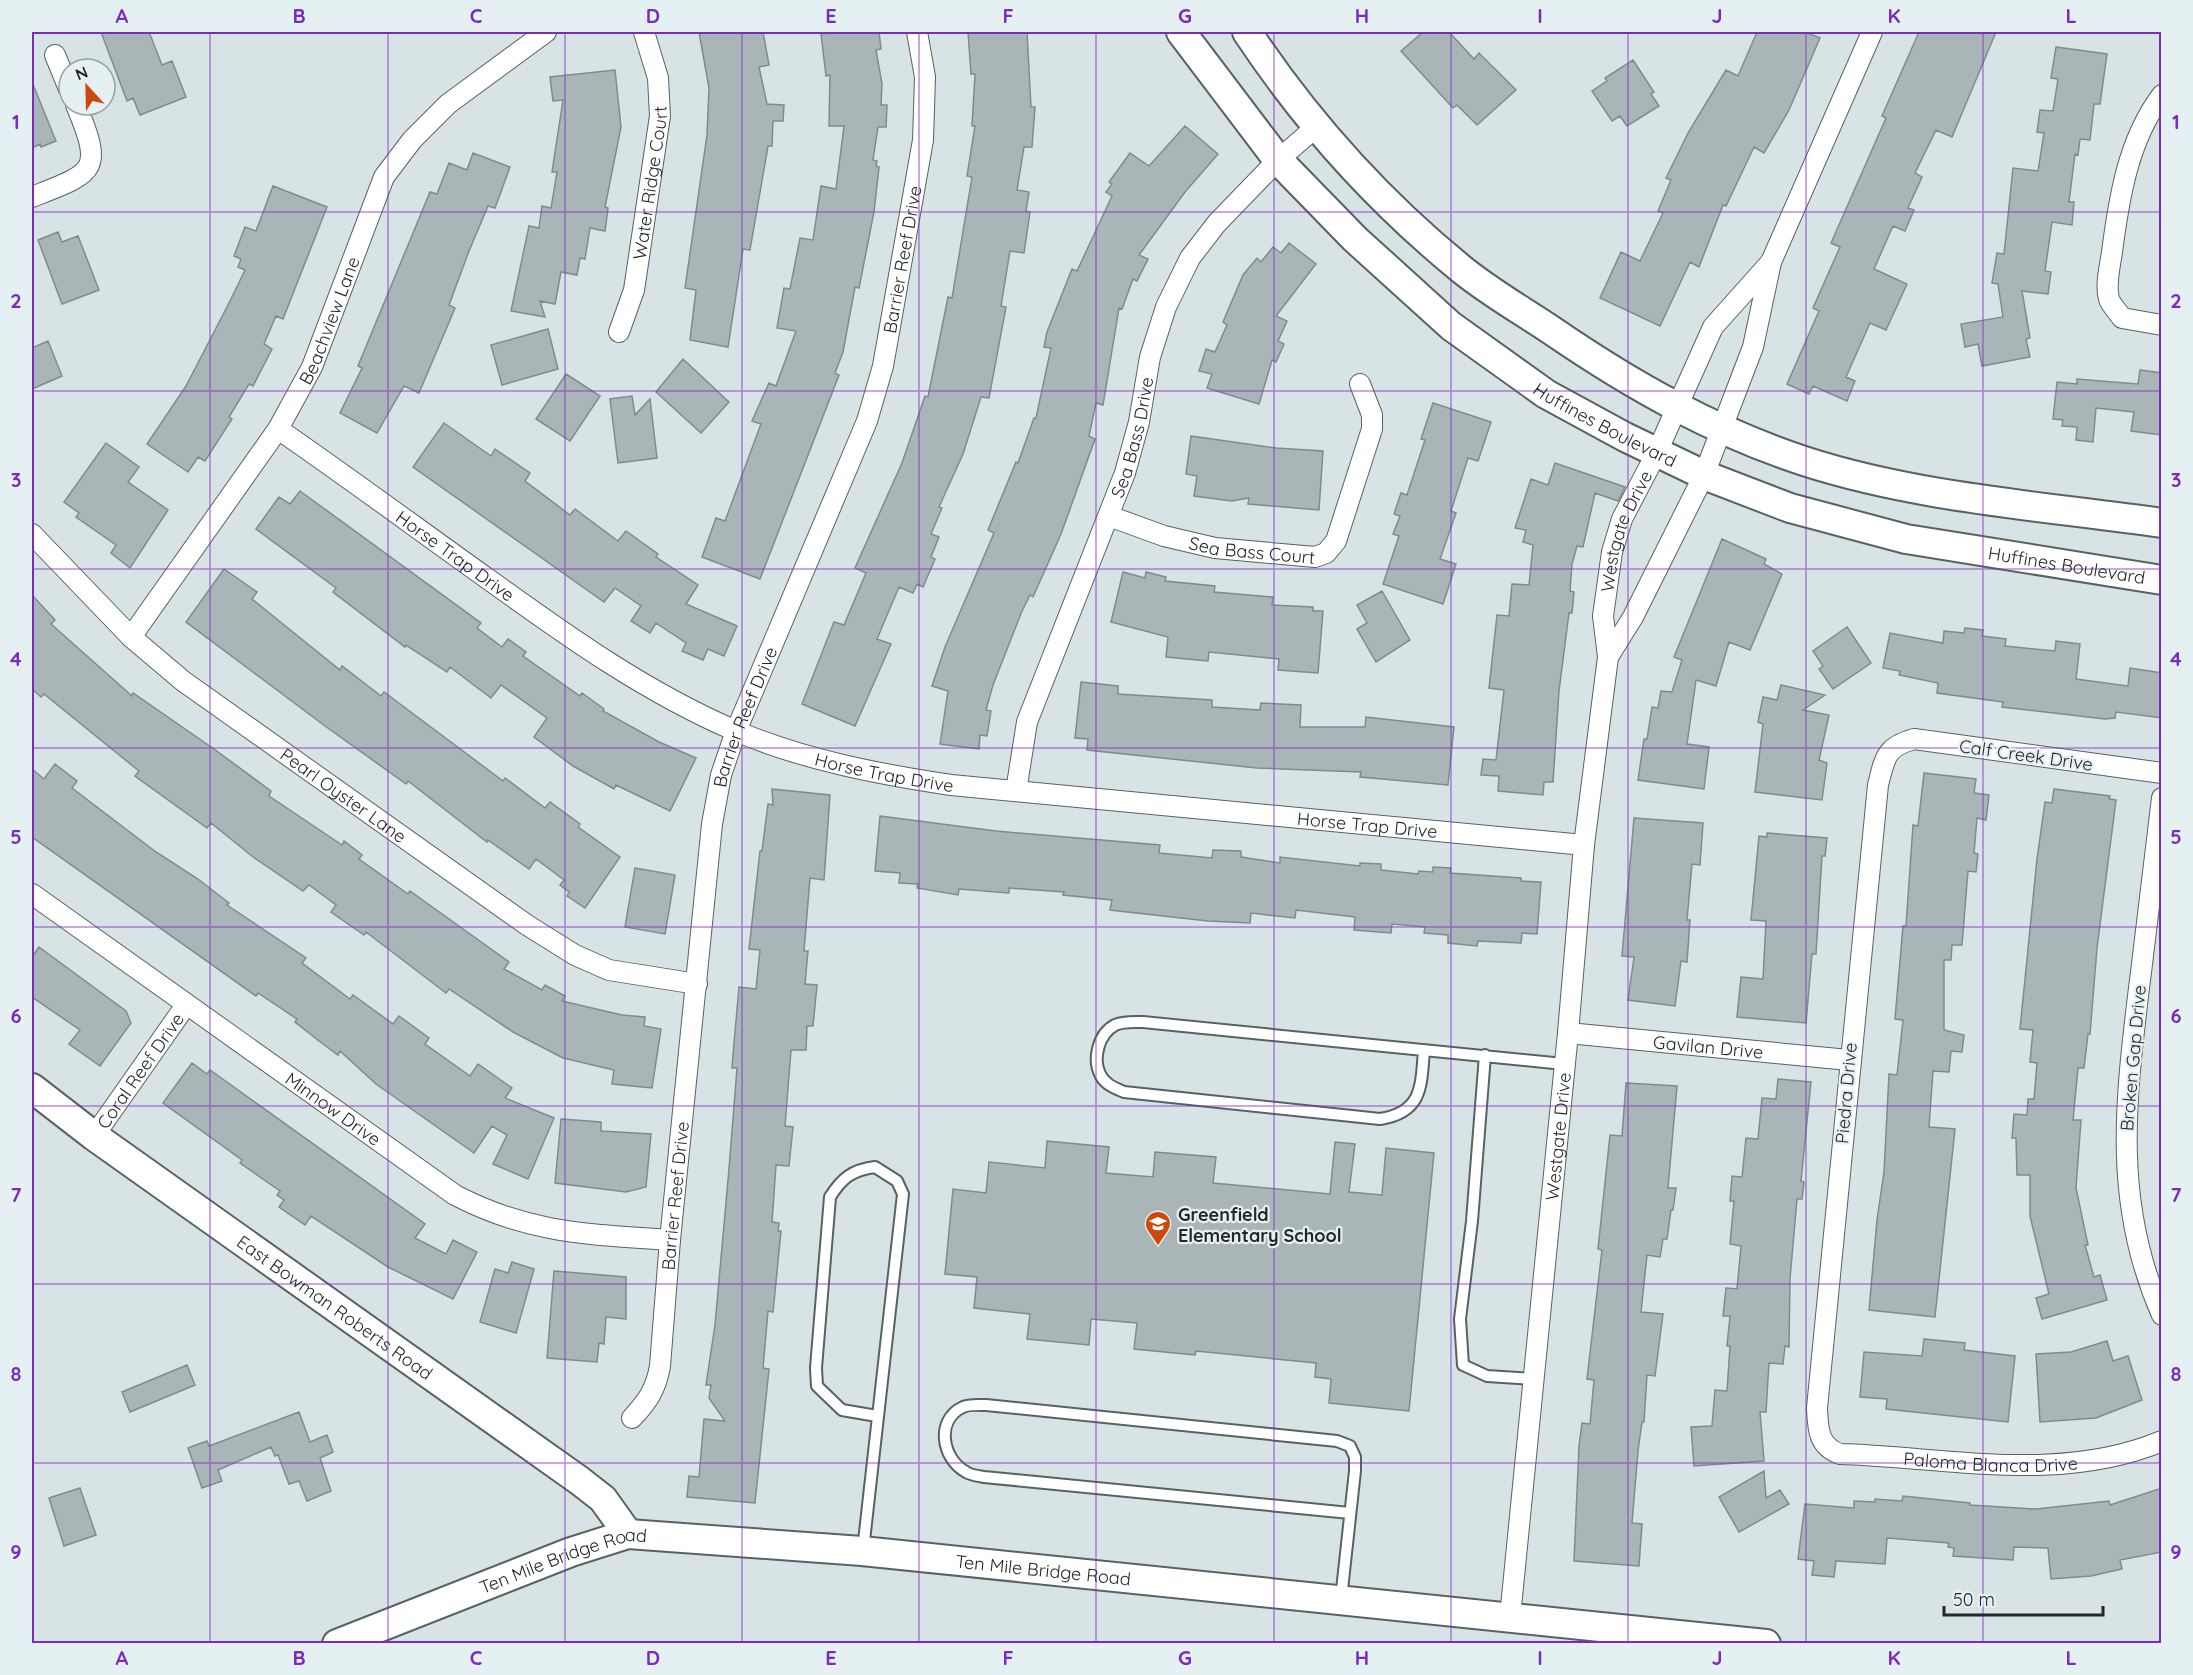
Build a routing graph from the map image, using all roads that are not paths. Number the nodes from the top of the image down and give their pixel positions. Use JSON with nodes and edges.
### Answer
{"nodes":[{"id":1,"x":546,"y":32,"type":"edge"},
{"id":2,"x":644,"y":32,"type":"edge"},
{"id":3,"x":917,"y":32,"type":"edge"},
{"id":4,"x":1182,"y":32,"type":"edge"},
{"id":5,"x":1247,"y":32,"type":"edge"},
{"id":6,"x":1872,"y":32,"type":"edge"},
{"id":7,"x":55,"y":55,"type":"dead end"},
{"id":8,"x":57,"y":60,"type":"edge"},
{"id":9,"x":2162,"y":95,"type":"edge"},
{"id":10,"x":81,"y":117,"type":"edge"},
{"id":11,"x":1316,"y":127,"type":"junction"},
{"id":12,"x":1278,"y":160,"type":"junction"},
{"id":13,"x":32,"y":197,"type":"edge"},
{"id":14,"x":1771,"y":262,"type":"junction"},
{"id":15,"x":2162,"y":325,"type":"edge"},
{"id":16,"x":619,"y":332,"type":"dead end"},
{"id":17,"x":1360,"y":384,"type":"dead end"},
{"id":18,"x":1676,"y":408,"type":"junction"},
{"id":19,"x":278,"y":429,"type":"junction"},
{"id":20,"x":1722,"y":430,"type":"junction"},
{"id":21,"x":1657,"y":452,"type":"junction"},
{"id":22,"x":1704,"y":475,"type":"junction"},
{"id":23,"x":1109,"y":516,"type":"junction"},
{"id":24,"x":2162,"y":523,"type":"edge"},
{"id":25,"x":32,"y":534,"type":"edge"},
{"id":26,"x":2162,"y":580,"type":"edge"},
{"id":27,"x":131,"y":637,"type":"junction"},
{"id":28,"x":1608,"y":657,"type":"junction"},
{"id":29,"x":736,"y":731,"type":"junction"},
{"id":30,"x":1892,"y":747,"type":"joint"},
{"id":31,"x":2162,"y":773,"type":"edge"},
{"id":32,"x":1016,"y":791,"type":"junction"},
{"id":33,"x":2162,"y":798,"type":"edge"},
{"id":34,"x":1584,"y":845,"type":"junction"},
{"id":35,"x":32,"y":894,"type":"edge"},
{"id":36,"x":697,"y":984,"type":"junction"},
{"id":37,"x":186,"y":1005,"type":"junction"},
{"id":38,"x":1568,"y":1033,"type":"junction"},
{"id":39,"x":1424,"y":1050,"type":"junction"},
{"id":40,"x":1485,"y":1055,"type":"junction"},
{"id":41,"x":1849,"y":1060,"type":"junction"},
{"id":42,"x":1564,"y":1064,"type":"junction"},
{"id":43,"x":32,"y":1088,"type":"edge"},
{"id":44,"x":94,"y":1136,"type":"junction"},
{"id":45,"x":670,"y":1240,"type":"junction"},
{"id":46,"x":2162,"y":1314,"type":"edge"},
{"id":47,"x":1532,"y":1379,"type":"junction"},
{"id":48,"x":877,"y":1416,"type":"junction"},
{"id":49,"x":632,"y":1418,"type":"dead end"},
{"id":50,"x":2162,"y":1441,"type":"edge"},
{"id":51,"x":1822,"y":1442,"type":"joint"},
{"id":52,"x":1350,"y":1513,"type":"junction"},
{"id":53,"x":628,"y":1534,"type":"junction"},
{"id":54,"x":862,"y":1551,"type":"junction"},
{"id":55,"x":1341,"y":1599,"type":"junction"},
{"id":56,"x":1510,"y":1617,"type":"junction"},
{"id":57,"x":337,"y":1644,"type":"edge"},
{"id":58,"x":1766,"y":1644,"type":"edge"}],
"edges":[{"from":1,"to":19,"type":"street","name":"Beachview Lane"},
{"from":2,"to":16,"type":"street","name":"Water Ridge Court"},
{"from":3,"to":29,"type":"street","name":"Barrier Reef Drive"},
{"from":4,"to":12,"type":"main road","name":"Huffines Boulevard"},
{"from":5,"to":11,"type":"main road"},
{"from":6,"to":14,"type":"street","name":"Westgate Drive"},
{"from":7,"to":8,"type":"street"},
{"from":9,"to":15,"type":"street"},
{"from":10,"to":13,"type":"street"},
{"from":11,"to":12,"type":"street","name":"Sea Bass Drive"},
{"from":11,"to":18,"type":"main road"},
{"from":12,"to":21,"type":"main road","name":"Huffines Boulevard"},
{"from":12,"to":23,"type":"street","name":"Sea Bass Drive"},
{"from":14,"to":18,"type":"street","name":"Westgate Drive"},
{"from":14,"to":20,"type":"street","name":"Westgate Drive"},
{"from":17,"to":23,"type":"street","name":"Sea Bass Court"},
{"from":18,"to":20,"type":"main road"},
{"from":18,"to":21,"type":"street","name":"Westgate Drive"},
{"from":19,"to":27,"type":"street","name":"Beachview Lane"},
{"from":19,"to":29,"type":"street","name":"Horse Trap Drive"},
{"from":20,"to":22,"type":"street","name":"Westgate Drive"},
{"from":20,"to":24,"type":"main road"},
{"from":21,"to":22,"type":"main road","name":"Huffines Boulevard"},
{"from":21,"to":28,"type":"street","name":"Westgate Drive"},
{"from":22,"to":26,"type":"main road","name":"Huffines Boulevard"},
{"from":22,"to":28,"type":"street","name":"Westgate Drive"},
{"from":23,"to":32,"type":"street","name":"Sea Bass Drive"},
{"from":25,"to":27,"type":"street","name":"Pearl Oyster Lane"},
{"from":27,"to":36,"type":"street","name":"Pearl Oyster Lane"},
{"from":28,"to":34,"type":"street","name":"Westgate Drive"},
{"from":29,"to":32,"type":"street","name":"Horse Trap Drive"},
{"from":29,"to":36,"type":"street","name":"Barrier Reef Drive"},
{"from":30,"to":31,"type":"street","name":"Calf Creek Drive"},
{"from":30,"to":41,"type":"street","name":"Piedra Drive"},
{"from":32,"to":34,"type":"street","name":"Horse Trap Drive"},
{"from":33,"to":46,"type":"street","name":"Broken Gap Drive"},
{"from":34,"to":38,"type":"street","name":"Westgate Drive"},
{"from":35,"to":37,"type":"street","name":"Minnow Drive"},
{"from":36,"to":45,"type":"street","name":"Barrier Reef Drive"},
{"from":37,"to":44,"type":"street","name":"Coral Reef Drive"},
{"from":37,"to":45,"type":"street","name":"Minnow Drive"},
{"from":38,"to":41,"type":"street","name":"Gavilan Drive"},
{"from":38,"to":42,"type":"street","name":"Westgate Drive"},
{"from":39,"to":39,"type":"lane"},
{"from":39,"to":40,"type":"lane"},
{"from":40,"to":42,"type":"lane"},
{"from":40,"to":47,"type":"lane"},
{"from":41,"to":51,"type":"street","name":"Piedra Drive"},
{"from":42,"to":47,"type":"street","name":"Westgate Drive"},
{"from":43,"to":44,"type":"main road","name":"East Bowman Roberts Road"},
{"from":44,"to":53,"type":"main road","name":"East Bowman Roberts Road"},
{"from":45,"to":49,"type":"street","name":"Barrier Reef Drive"},
{"from":47,"to":56,"type":"street","name":"Westgate Drive"},
{"from":48,"to":48,"type":"lane"},
{"from":48,"to":54,"type":"lane"},
{"from":50,"to":51,"type":"street","name":"Paloma Blanca Drive"},
{"from":52,"to":52,"type":"lane"},
{"from":52,"to":55,"type":"lane"},
{"from":53,"to":54,"type":"main road","name":"Ten Mile Bridge Road"},
{"from":53,"to":57,"type":"main road","name":"Ten Mile Bridge Road"},
{"from":54,"to":55,"type":"main road","name":"Ten Mile Bridge Road"},
{"from":55,"to":56,"type":"main road","name":"Ten Mile Bridge Road"},
{"from":56,"to":58,"type":"main road","name":"Ten Mile Bridge Road"}]}
